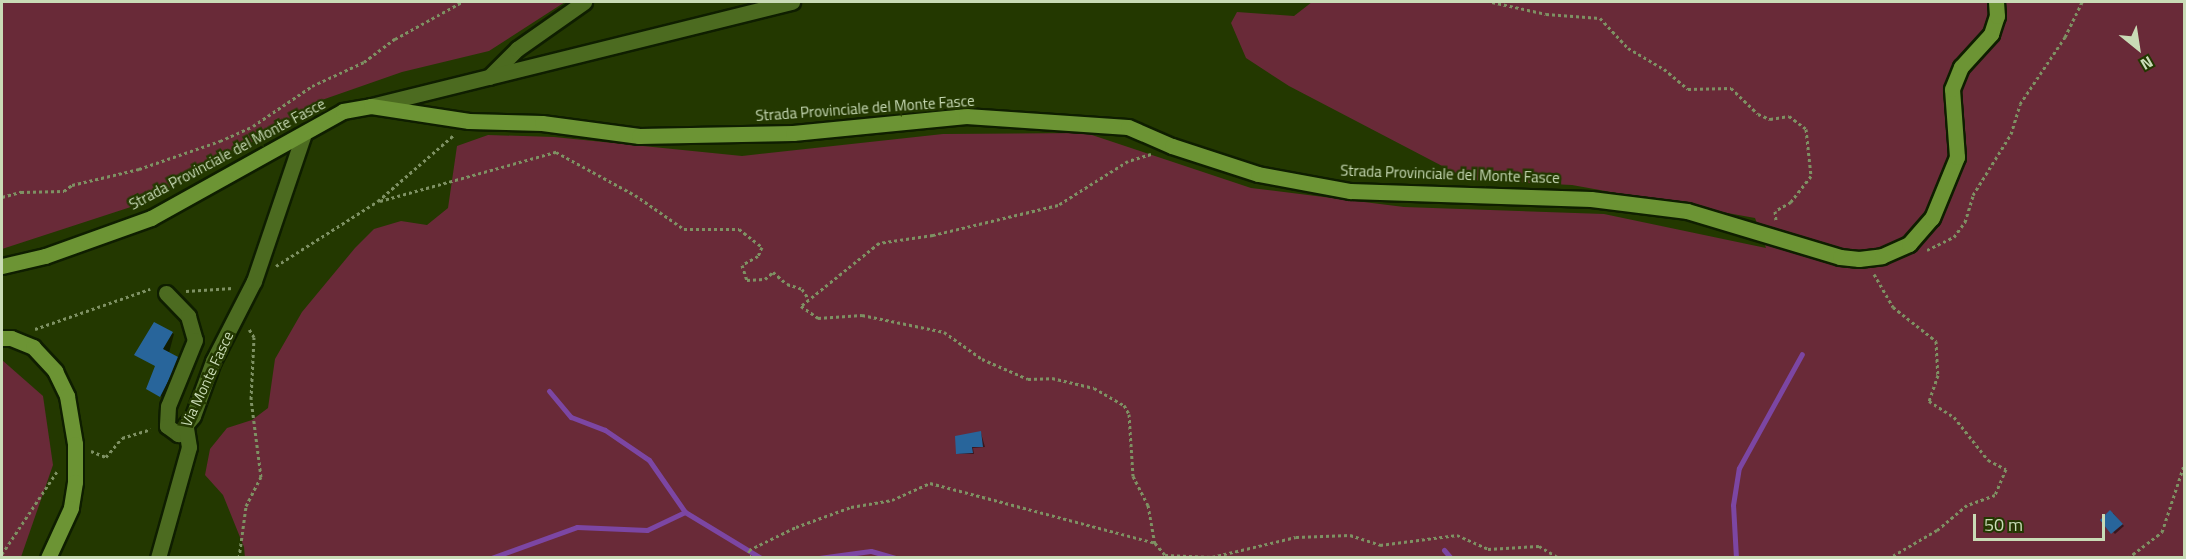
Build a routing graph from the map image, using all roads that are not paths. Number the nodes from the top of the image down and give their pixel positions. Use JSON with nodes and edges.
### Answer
{"nodes":[{"id":1,"x":584,"y":2,"type":"edge"},
{"id":2,"x":792,"y":2,"type":"edge"},
{"id":3,"x":1996,"y":2,"type":"edge"},
{"id":4,"x":489,"y":77,"type":"junction"},
{"id":5,"x":371,"y":106,"type":"junction"},
{"id":6,"x":303,"y":136,"type":"junction"},
{"id":7,"x":2,"y":266,"type":"edge"},
{"id":8,"x":166,"y":293,"type":"dead end"},
{"id":9,"x":2,"y":338,"type":"edge"},
{"id":10,"x":186,"y":428,"type":"junction"},
{"id":11,"x":48,"y":558,"type":"edge"},
{"id":12,"x":158,"y":558,"type":"edge"}],
"edges":[{"from":1,"to":4,"type":"street"},
{"from":2,"to":4,"type":"street"},
{"from":3,"to":5,"type":"main road","name":"Strada Provinciale del Monte Fasce"},
{"from":4,"to":5,"type":"street"},
{"from":5,"to":6,"type":"main road","name":"Strada Provinciale del Monte Fasce"},
{"from":6,"to":7,"type":"main road","name":"Strada Provinciale del Monte Fasce"},
{"from":6,"to":10,"type":"street","name":"Via Monte Fasce"},
{"from":8,"to":10,"type":"street","name":"Via Monte Fasce"},
{"from":9,"to":11,"type":"main road"},
{"from":10,"to":12,"type":"street"}]}
